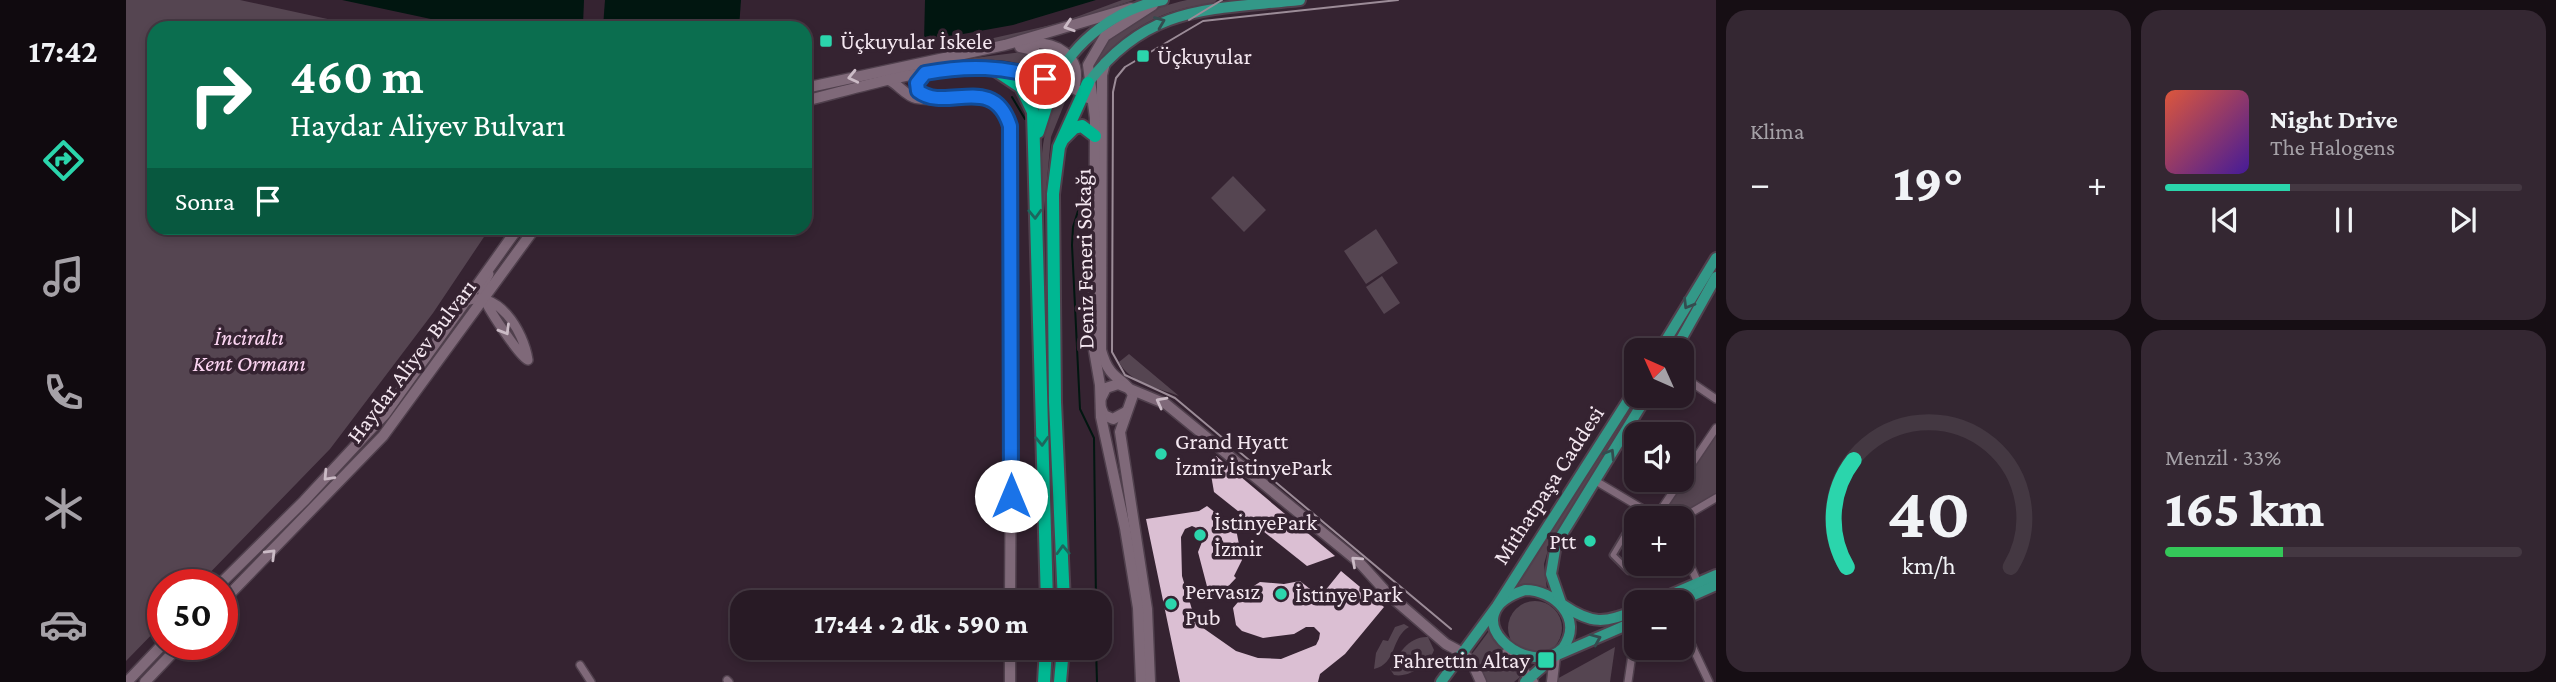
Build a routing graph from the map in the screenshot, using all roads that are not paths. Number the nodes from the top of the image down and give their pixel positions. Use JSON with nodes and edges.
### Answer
{"nodes":[{"id":1,"x":1163,"y":0,"type":"edge"},
{"id":2,"x":1300,"y":0,"type":"edge"},
{"id":3,"x":1135,"y":8,"type":"junction"},
{"id":4,"x":1005,"y":45,"type":"junction"},
{"id":5,"x":1071,"y":57,"type":"junction"},
{"id":6,"x":1105,"y":62,"type":"junction"},
{"id":7,"x":991,"y":67,"type":"junction"},
{"id":8,"x":1016,"y":70,"type":"junction"},
{"id":9,"x":925,"y":73,"type":"junction"},
{"id":10,"x":889,"y":80,"type":"junction"},
{"id":11,"x":1054,"y":82,"type":"junction"},
{"id":12,"x":812,"y":86,"type":"edge"},
{"id":13,"x":1084,"y":91,"type":"junction"},
{"id":14,"x":929,"y":97,"type":"junction"},
{"id":15,"x":812,"y":99,"type":"edge"},
{"id":16,"x":1099,"y":135,"type":"junction"},
{"id":17,"x":1035,"y":146,"type":"junction"},
{"id":18,"x":1059,"y":147,"type":"junction"},
{"id":19,"x":512,"y":235,"type":"edge"},
{"id":20,"x":513,"y":235,"type":"edge"},
{"id":21,"x":530,"y":235,"type":"edge"},
{"id":22,"x":1716,"y":258,"type":"edge"},
{"id":23,"x":1716,"y":277,"type":"edge"},
{"id":24,"x":483,"y":298,"type":"junction"},
{"id":25,"x":463,"y":303,"type":"junction"},
{"id":26,"x":1667,"y":338,"type":"edge"},
{"id":27,"x":1682,"y":338,"type":"edge"},
{"id":28,"x":411,"y":375,"type":"junction"},
{"id":29,"x":421,"y":382,"type":"junction"},
{"id":30,"x":1694,"y":384,"type":"edge"},
{"id":31,"x":1128,"y":387,"type":"junction"},
{"id":32,"x":1716,"y":400,"type":"edge"},
{"id":33,"x":1099,"y":405,"type":"junction"},
{"id":34,"x":1624,"y":406,"type":"edge"},
{"id":35,"x":1639,"y":408,"type":"edge"},
{"id":36,"x":1126,"y":412,"type":"junction"},
{"id":37,"x":1716,"y":428,"type":"edge"},
{"id":38,"x":1594,"y":480,"type":"junction"},
{"id":39,"x":1716,"y":498,"type":"edge"},
{"id":40,"x":1634,"y":506,"type":"edge"},
{"id":41,"x":1664,"y":506,"type":"edge"},
{"id":42,"x":1694,"y":511,"type":"edge"},
{"id":43,"x":1624,"y":537,"type":"edge"},
{"id":44,"x":1624,"y":566,"type":"edge"},
{"id":45,"x":235,"y":569,"type":"edge"},
{"id":46,"x":1694,"y":574,"type":"edge"},
{"id":47,"x":1716,"y":575,"type":"edge"},
{"id":48,"x":238,"y":582,"type":"edge"},
{"id":49,"x":1698,"y":583,"type":"junction"},
{"id":50,"x":1716,"y":585,"type":"edge"},
{"id":51,"x":1010,"y":590,"type":"edge"},
{"id":52,"x":1047,"y":590,"type":"edge"},
{"id":53,"x":1063,"y":590,"type":"edge"},
{"id":54,"x":1682,"y":590,"type":"edge"},
{"id":55,"x":1694,"y":595,"type":"edge"},
{"id":56,"x":1561,"y":603,"type":"junction"},
{"id":57,"x":1497,"y":606,"type":"junction"},
{"id":58,"x":1624,"y":614,"type":"edge"},
{"id":59,"x":1624,"y":626,"type":"edge"},
{"id":60,"x":1694,"y":650,"type":"edge"},
{"id":61,"x":1463,"y":653,"type":"junction"},
{"id":62,"x":1507,"y":653,"type":"junction"},
{"id":63,"x":1555,"y":656,"type":"junction"},
{"id":64,"x":148,"y":660,"type":"edge"},
{"id":65,"x":166,"y":660,"type":"edge"},
{"id":66,"x":1010,"y":660,"type":"edge"},
{"id":67,"x":1045,"y":660,"type":"edge"},
{"id":68,"x":1063,"y":660,"type":"edge"},
{"id":69,"x":1065,"y":660,"type":"edge"},
{"id":70,"x":1631,"y":660,"type":"edge"},
{"id":71,"x":580,"y":665,"type":"dead end"},
{"id":72,"x":1716,"y":679,"type":"edge"},
{"id":73,"x":1529,"y":681,"type":"edge"},
{"id":74,"x":127,"y":682,"type":"edge"},
{"id":75,"x":145,"y":682,"type":"edge"},
{"id":76,"x":591,"y":682,"type":"edge"},
{"id":77,"x":1010,"y":682,"type":"edge"},
{"id":78,"x":1044,"y":682,"type":"edge"},
{"id":79,"x":1060,"y":682,"type":"edge"},
{"id":80,"x":1067,"y":682,"type":"edge"},
{"id":81,"x":1141,"y":682,"type":"edge"},
{"id":82,"x":1150,"y":682,"type":"edge"},
{"id":83,"x":1441,"y":682,"type":"edge"},
{"id":84,"x":1481,"y":682,"type":"edge"},
{"id":85,"x":1552,"y":682,"type":"edge"},
{"id":86,"x":1628,"y":682,"type":"edge"},
{"id":87,"x":1709,"y":682,"type":"edge"}],
"edges":[{"from":1,"to":3,"type":"main road"},
{"from":1,"to":13,"type":"main road"},
{"from":6,"to":2,"type":"main road","one_way":true},
{"from":3,"to":4,"type":"main road","one_way":true},
{"from":3,"to":5,"type":"main road"},
{"from":4,"to":5,"type":"main road"},
{"from":4,"to":8,"type":"main road"},
{"from":4,"to":12,"type":"main road","one_way":true},
{"from":5,"to":11,"type":"main road"},
{"from":5,"to":13,"type":"main road"},
{"from":6,"to":13,"type":"main road"},
{"from":6,"to":16,"type":"main road"},
{"from":7,"to":8,"type":"main road"},
{"from":7,"to":9,"type":"main road"},
{"from":7,"to":17,"type":"highway"},
{"from":8,"to":11,"type":"main road"},
{"from":9,"to":10,"type":"main road"},
{"from":9,"to":14,"type":"main road"},
{"from":10,"to":14,"type":"main road"},
{"from":10,"to":15,"type":"main road"},
{"from":11,"to":13,"type":"main road"},
{"from":11,"to":17,"type":"highway"},
{"from":13,"to":16,"type":"main road"},
{"from":13,"to":18,"type":"highway"},
{"from":14,"to":51,"type":"main road"},
{"from":16,"to":18,"type":"highway"},
{"from":16,"to":31,"type":"main road","name":"Deniz Feneri Sokağı"},
{"from":16,"to":33,"type":"main road","name":"Deniz Feneri Sokağı"},
{"from":17,"to":52,"type":"highway","one_way":true},
{"from":53,"to":18,"type":"highway","one_way":true},
{"from":19,"to":25,"type":"main road","name":"Haydar Aliyev Bulvarı"},
{"from":20,"to":24,"type":"street"},
{"from":21,"to":24,"type":"main road","name":"Haydar Aliyev Bulvarı"},
{"from":22,"to":26,"type":"main road","one_way":true},
{"from":23,"to":27,"type":"main road"},
{"from":24,"to":24,"type":"street","one_way":true},
{"from":24,"to":25,"type":"street"},
{"from":24,"to":29,"type":"main road","name":"Haydar Aliyev Bulvarı"},
{"from":25,"to":28,"type":"main road","name":"Haydar Aliyev Bulvarı"},
{"from":28,"to":29,"type":"main road"},
{"from":28,"to":45,"type":"main road","name":"Haydar Aliyev Bulvarı","one_way":true},
{"from":48,"to":29,"type":"main road","name":"Haydar Aliyev Bulvarı","one_way":true},
{"from":30,"to":32,"type":"street"},
{"from":31,"to":33,"type":"main road"},
{"from":31,"to":36,"type":"main road"},
{"from":61,"to":31,"type":"main road","one_way":true},
{"from":33,"to":36,"type":"main road"},
{"from":33,"to":81,"type":"main road","name":"Deniz Feneri Sokağı"},
{"from":34,"to":57,"type":"main road","name":"Mithatpaşa Caddesi"},
{"from":38,"to":35,"type":"main road","name":"Mithatpaşa Caddesi","one_way":true},
{"from":36,"to":82,"type":"main road"},
{"from":37,"to":41,"type":"street"},
{"from":38,"to":40,"type":"street"},
{"from":38,"to":56,"type":"main road","name":"Mithatpaşa Caddesi"},
{"from":39,"to":42,"type":"street"},
{"from":43,"to":44,"type":"street"},
{"from":46,"to":49,"type":"street"},
{"from":47,"to":49,"type":"main road"},
{"from":49,"to":54,"type":"main road"},
{"from":50,"to":55,"type":"main road"},
{"from":56,"to":57,"type":"main road"},
{"from":56,"to":58,"type":"main road"},
{"from":56,"to":63,"type":"main road"},
{"from":57,"to":61,"type":"main road","name":"Mithatpaşa Caddesi"},
{"from":57,"to":62,"type":"main road"},
{"from":63,"to":59,"type":"main road","one_way":true},
{"from":60,"to":87,"type":"street"},
{"from":61,"to":83,"type":"main road"},
{"from":61,"to":84,"type":"main road"},
{"from":62,"to":63,"type":"main road"},
{"from":62,"to":73,"type":"main road"},
{"from":63,"to":73,"type":"main road"},
{"from":63,"to":85,"type":"main road"},
{"from":64,"to":74,"type":"main road"},
{"from":65,"to":75,"type":"main road"},
{"from":66,"to":77,"type":"main road"},
{"from":67,"to":78,"type":"highway"},
{"from":68,"to":79,"type":"highway"},
{"from":69,"to":80,"type":"highway"},
{"from":70,"to":86,"type":"street"},
{"from":71,"to":76,"type":"street"},
{"from":72,"to":87,"type":"street"}]}
